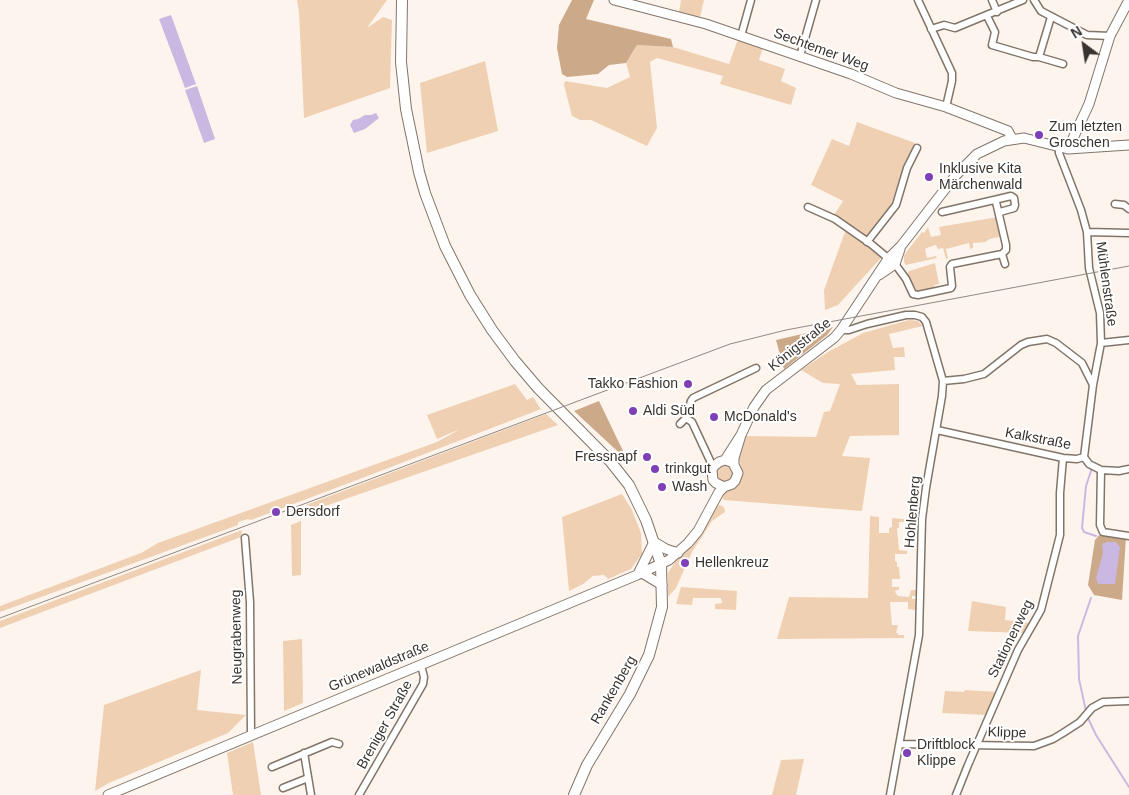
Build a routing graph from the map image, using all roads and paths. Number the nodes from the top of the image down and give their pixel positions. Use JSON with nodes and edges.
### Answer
{"nodes":[{"id":1,"x":402,"y":0,"type":"edge"},
{"id":2,"x":614,"y":0,"type":"edge"},
{"id":3,"x":751,"y":0,"type":"edge"},
{"id":4,"x":816,"y":0,"type":"edge"},
{"id":5,"x":918,"y":0,"type":"edge"},
{"id":6,"x":992,"y":0,"type":"edge"},
{"id":7,"x":1023,"y":0,"type":"edge"},
{"id":8,"x":1034,"y":0,"type":"edge"},
{"id":9,"x":1128,"y":0,"type":"edge"},
{"id":10,"x":998,"y":12,"type":"junction"},
{"id":11,"x":987,"y":16,"type":"junction"},
{"id":12,"x":1051,"y":17,"type":"junction"},
{"id":13,"x":931,"y":29,"type":"junction"},
{"id":14,"x":741,"y":36,"type":"junction"},
{"id":15,"x":1110,"y":36,"type":"junction"},
{"id":16,"x":800,"y":56,"type":"junction"},
{"id":17,"x":1039,"y":57,"type":"junction"},
{"id":18,"x":1063,"y":64,"type":"dead end"},
{"id":19,"x":946,"y":107,"type":"junction"},
{"id":20,"x":1012,"y":139,"type":"junction"},
{"id":21,"x":1129,"y":146,"type":"edge"},
{"id":22,"x":918,"y":148,"type":"dead end"},
{"id":23,"x":1064,"y":148,"type":"junction"},
{"id":24,"x":994,"y":200,"type":"junction"},
{"id":25,"x":1118,"y":203,"type":"dead end"},
{"id":26,"x":808,"y":207,"type":"dead end"},
{"id":27,"x":1129,"y":209,"type":"edge"},
{"id":28,"x":942,"y":212,"type":"dead end"},
{"id":29,"x":1000,"y":212,"type":"junction"},
{"id":30,"x":1087,"y":232,"type":"junction"},
{"id":31,"x":1129,"y":233,"type":"edge"},
{"id":32,"x":867,"y":242,"type":"junction"},
{"id":33,"x":1002,"y":254,"type":"junction"},
{"id":34,"x":892,"y":262,"type":"junction"},
{"id":35,"x":1004,"y":264,"type":"dead end"},
{"id":36,"x":841,"y":330,"type":"junction"},
{"id":37,"x":1129,"y":340,"type":"edge"},
{"id":38,"x":1101,"y":343,"type":"junction"},
{"id":39,"x":1082,"y":363,"type":"junction"},
{"id":40,"x":1097,"y":366,"type":"junction"},
{"id":41,"x":756,"y":368,"type":"dead end"},
{"id":42,"x":943,"y":381,"type":"junction"},
{"id":43,"x":1092,"y":385,"type":"junction"},
{"id":44,"x":686,"y":418,"type":"junction"},
{"id":45,"x":680,"y":424,"type":"dead end"},
{"id":46,"x":937,"y":430,"type":"junction"},
{"id":47,"x":741,"y":435,"type":"junction"},
{"id":48,"x":1084,"y":457,"type":"junction"},
{"id":49,"x":1063,"y":458,"type":"junction"},
{"id":50,"x":719,"y":463,"type":"junction"},
{"id":51,"x":734,"y":465,"type":"junction"},
{"id":52,"x":1129,"y":469,"type":"edge"},
{"id":53,"x":1101,"y":470,"type":"junction"},
{"id":54,"x":720,"y":485,"type":"junction"},
{"id":55,"x":1129,"y":536,"type":"edge"},
{"id":56,"x":245,"y":538,"type":"dead end"},
{"id":57,"x":654,"y":542,"type":"junction"},
{"id":58,"x":678,"y":553,"type":"junction"},
{"id":59,"x":660,"y":564,"type":"junction"},
{"id":60,"x":640,"y":574,"type":"junction"},
{"id":61,"x":662,"y":585,"type":"junction"},
{"id":62,"x":420,"y":665,"type":"junction"},
{"id":63,"x":1129,"y":701,"type":"edge"},
{"id":64,"x":251,"y":735,"type":"junction"},
{"id":65,"x":340,"y":744,"type":"dead end"},
{"id":66,"x":900,"y":744,"type":"junction"},
{"id":67,"x":977,"y":744,"type":"junction"},
{"id":68,"x":304,"y":753,"type":"junction"},
{"id":69,"x":272,"y":767,"type":"dead end"},
{"id":70,"x":308,"y":778,"type":"junction"},
{"id":71,"x":283,"y":788,"type":"dead end"},
{"id":72,"x":108,"y":795,"type":"edge"},
{"id":73,"x":311,"y":795,"type":"edge"},
{"id":74,"x":359,"y":795,"type":"edge"},
{"id":75,"x":574,"y":795,"type":"edge"},
{"id":76,"x":890,"y":795,"type":"edge"},
{"id":77,"x":956,"y":795,"type":"edge"}],
"edges":[{"from":1,"to":57,"type":"main road","name":"Rankenberg"},
{"from":2,"to":14,"type":"street","name":"Sechtemer Weg"},
{"from":3,"to":14,"type":"street"},
{"from":4,"to":16,"type":"street"},
{"from":5,"to":13,"type":"street"},
{"from":6,"to":10,"type":"street"},
{"from":7,"to":10,"type":"street"},
{"from":8,"to":12,"type":"street"},
{"from":9,"to":15,"type":"street"},
{"from":10,"to":11,"type":"street"},
{"from":11,"to":13,"type":"street"},
{"from":11,"to":17,"type":"street"},
{"from":12,"to":15,"type":"street"},
{"from":12,"to":17,"type":"street"},
{"from":13,"to":19,"type":"street"},
{"from":14,"to":16,"type":"street","name":"Sechtemer Weg"},
{"from":15,"to":23,"type":"street"},
{"from":16,"to":19,"type":"street","name":"Sechtemer Weg"},
{"from":17,"to":18,"type":"street"},
{"from":19,"to":20,"type":"street","name":"Sechtemer Weg"},
{"from":20,"to":23,"type":"street"},
{"from":20,"to":34,"type":"street"},
{"from":21,"to":23,"type":"street"},
{"from":22,"to":32,"type":"street"},
{"from":23,"to":30,"type":"street","name":"Mühlenstraße"},
{"from":24,"to":28,"type":"street"},
{"from":24,"to":29,"type":"street"},
{"from":24,"to":29,"type":"street"},
{"from":25,"to":27,"type":"street"},
{"from":26,"to":32,"type":"street"},
{"from":29,"to":33,"type":"street"},
{"from":30,"to":31,"type":"street"},
{"from":30,"to":38,"type":"street","name":"Mühlenstraße"},
{"from":32,"to":34,"type":"street"},
{"from":33,"to":34,"type":"street"},
{"from":33,"to":35,"type":"street"},
{"from":34,"to":36,"type":"street","name":"Königstraße"},
{"from":36,"to":42,"type":"street","name":"Hohlenberg"},
{"from":36,"to":47,"type":"street","name":"Königstraße"},
{"from":37,"to":38,"type":"street"},
{"from":38,"to":40,"type":"street","name":"Mühlenstraße"},
{"from":39,"to":40,"type":"street"},
{"from":39,"to":42,"type":"street"},
{"from":39,"to":43,"type":"street"},
{"from":40,"to":43,"type":"street","name":"Mühlenstraße"},
{"from":41,"to":44,"type":"street"},
{"from":42,"to":46,"type":"street","name":"Hohlenberg"},
{"from":43,"to":48,"type":"street","name":"Mühlenstraße"},
{"from":44,"to":45,"type":"street"},
{"from":44,"to":50,"type":"street"},
{"from":46,"to":49,"type":"street","name":"Kalkstraße"},
{"from":46,"to":66,"type":"street","name":"Hohlenberg"},
{"from":47,"to":50,"type":"street","name":"Königstraße"},
{"from":47,"to":51,"type":"street","name":"Königstraße"},
{"from":48,"to":49,"type":"street","name":"Kalkstraße"},
{"from":48,"to":53,"type":"street","name":"Kalkstraße"},
{"from":49,"to":67,"type":"street","name":"Stationenweg"},
{"from":50,"to":51,"type":"street"},
{"from":50,"to":54,"type":"street"},
{"from":51,"to":54,"type":"street","name":"Königstraße"},
{"from":52,"to":53,"type":"street"},
{"from":53,"to":55,"type":"street"},
{"from":54,"to":58,"type":"street","name":"Königstraße"},
{"from":56,"to":64,"type":"street","name":"Neugrabenweg"},
{"from":57,"to":58,"type":"street"},
{"from":57,"to":59,"type":"main road","name":"Rankenberg"},
{"from":57,"to":60,"type":"street"},
{"from":58,"to":59,"type":"street","name":"Königstraße"},
{"from":59,"to":60,"type":"street","name":"Grünewaldstraße"},
{"from":59,"to":61,"type":"main road","name":"Rankenberg"},
{"from":60,"to":61,"type":"street"},
{"from":60,"to":62,"type":"street","name":"Grünewaldstraße"},
{"from":61,"to":75,"type":"main road","name":"Rankenberg"},
{"from":62,"to":64,"type":"street","name":"Grünewaldstraße"},
{"from":62,"to":74,"type":"street","name":"Breniger Straße"},
{"from":63,"to":67,"type":"street","name":"Klippe"},
{"from":64,"to":72,"type":"street","name":"Grünewaldstraße"},
{"from":65,"to":68,"type":"street"},
{"from":66,"to":67,"type":"street","name":"Klippe"},
{"from":66,"to":76,"type":"street","name":"Hohlenberg"},
{"from":67,"to":77,"type":"street","name":"Stationenweg"},
{"from":68,"to":69,"type":"street"},
{"from":68,"to":70,"type":"street"},
{"from":70,"to":71,"type":"street"},
{"from":70,"to":73,"type":"street"}]}
